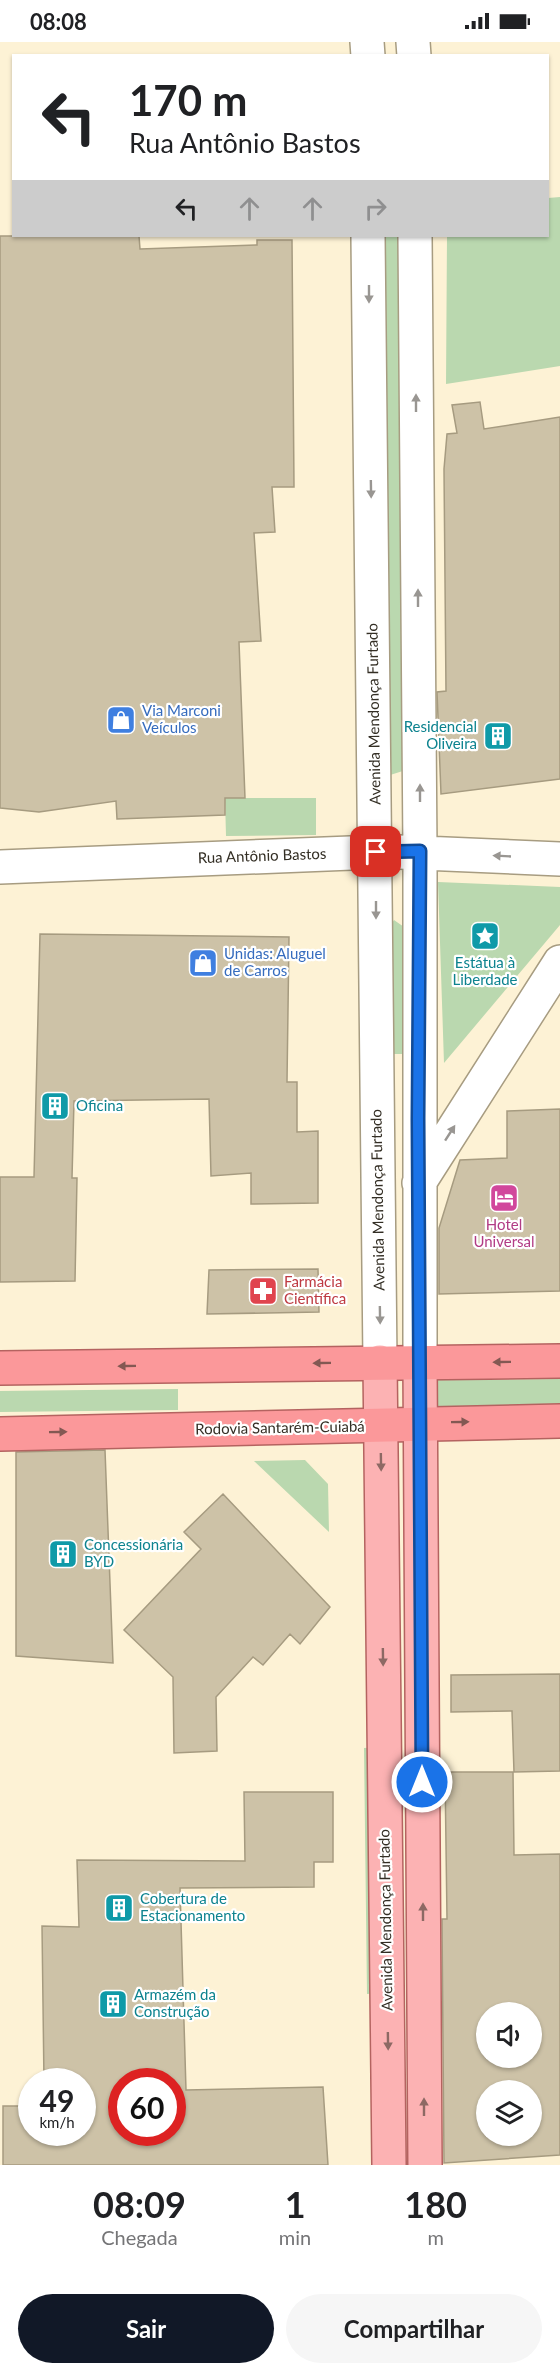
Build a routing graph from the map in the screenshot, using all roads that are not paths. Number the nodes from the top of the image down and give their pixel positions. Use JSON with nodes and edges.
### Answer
{"nodes":[{"id":1,"x":368,"y":237,"type":"edge"},
{"id":2,"x":415,"y":237,"type":"edge"},
{"id":3,"x":420,"y":851,"type":"junction"},
{"id":4,"x":376,"y":852,"type":"junction"},
{"id":5,"x":560,"y":859,"type":"edge"},
{"id":6,"x":0,"y":867,"type":"edge"},
{"id":7,"x":560,"y":962,"type":"edge"},
{"id":8,"x":418,"y":1098,"type":"junction"},
{"id":9,"x":376,"y":1099,"type":"junction"},
{"id":10,"x":419,"y":1183,"type":"junction"},
{"id":11,"x":560,"y":1361,"type":"edge"},
{"id":12,"x":380,"y":1362,"type":"junction"},
{"id":13,"x":420,"y":1363,"type":"junction"},
{"id":14,"x":0,"y":1368,"type":"edge"},
{"id":15,"x":560,"y":1421,"type":"edge"},
{"id":16,"x":419,"y":1422,"type":"junction"},
{"id":17,"x":381,"y":1426,"type":"junction"},
{"id":18,"x":0,"y":1434,"type":"edge"},
{"id":19,"x":389,"y":2165,"type":"edge"},
{"id":20,"x":425,"y":2165,"type":"edge"}],
"edges":[{"from":1,"to":4,"type":"street","name":"Avenida Mendonça Furtado","one_way":true},
{"from":3,"to":2,"type":"street","one_way":true},
{"from":3,"to":4,"type":"street","name":"Rua Antônio Bastos"},
{"from":5,"to":3,"type":"street","name":"Rua Antônio Bastos","one_way":true},
{"from":3,"to":8,"type":"street"},
{"from":4,"to":6,"type":"street","name":"Rua Antônio Bastos"},
{"from":4,"to":9,"type":"street","name":"Avenida Mendonça Furtado","one_way":true},
{"from":10,"to":7,"type":"street","one_way":true},
{"from":8,"to":9,"type":"street"},
{"from":8,"to":10,"type":"street"},
{"from":9,"to":12,"type":"street","name":"Avenida Mendonça Furtado","one_way":true},
{"from":10,"to":13,"type":"street"},
{"from":11,"to":13,"type":"highway","one_way":true},
{"from":12,"to":13,"type":"highway"},
{"from":12,"to":14,"type":"highway","one_way":true},
{"from":12,"to":17,"type":"main road","name":"Avenida Mendonça Furtado"},
{"from":13,"to":16,"type":"main road"},
{"from":16,"to":15,"type":"highway","name":"Rodovia Santarém-Cuiabá","one_way":true},
{"from":16,"to":17,"type":"highway","name":"Rodovia Santarém-Cuiabá"},
{"from":20,"to":16,"type":"main road","one_way":true},
{"from":18,"to":17,"type":"highway","name":"Rodovia Santarém-Cuiabá","one_way":true},
{"from":17,"to":19,"type":"main road","name":"Avenida Mendonça Furtado","one_way":true}]}
